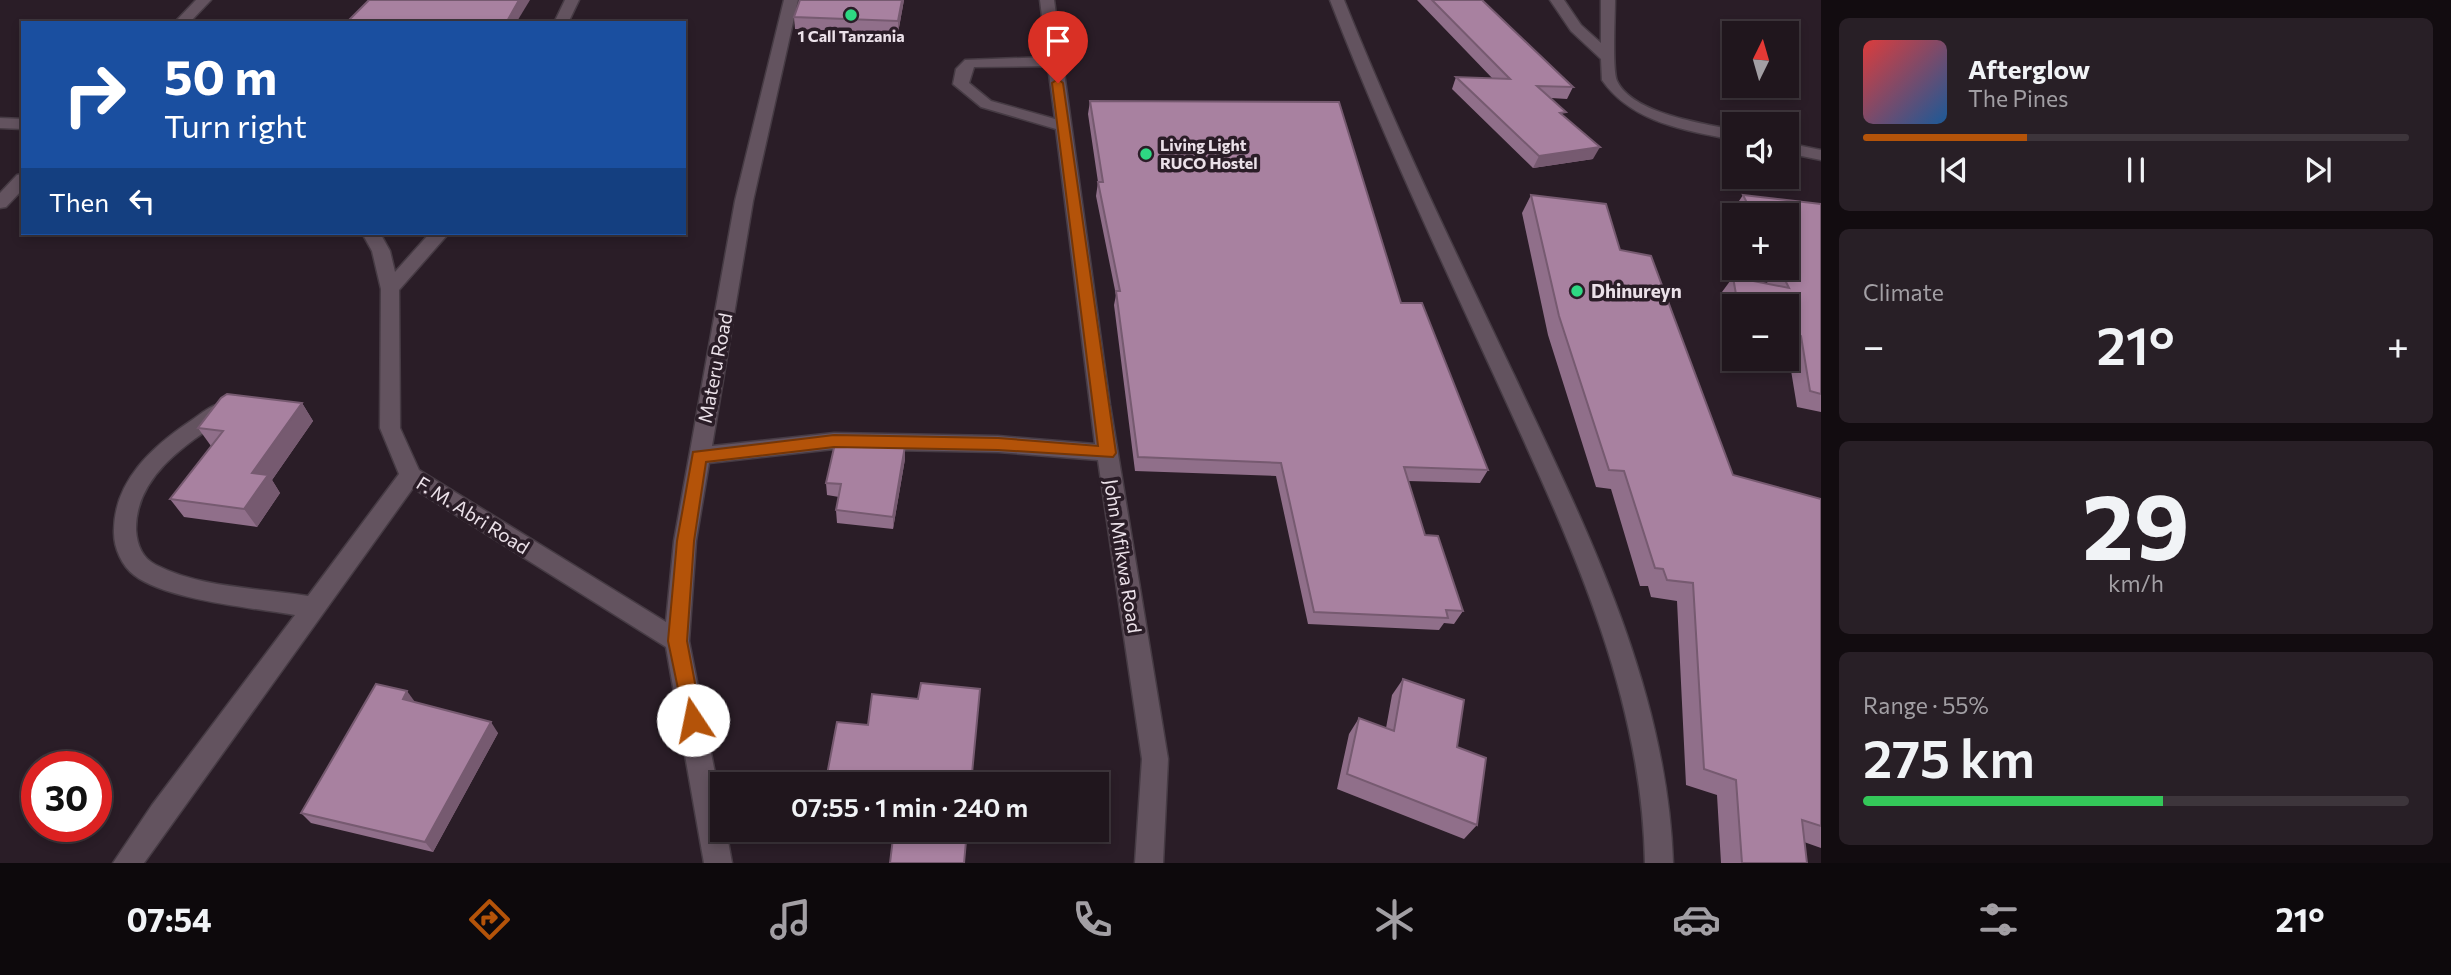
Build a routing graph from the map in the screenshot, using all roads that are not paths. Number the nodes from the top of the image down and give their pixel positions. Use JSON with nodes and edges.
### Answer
{"nodes":[{"id":1,"x":204,"y":0,"type":"edge"},
{"id":2,"x":572,"y":0,"type":"edge"},
{"id":3,"x":791,"y":0,"type":"edge"},
{"id":4,"x":1047,"y":0,"type":"edge"},
{"id":5,"x":1338,"y":0,"type":"edge"},
{"id":6,"x":1557,"y":0,"type":"edge"},
{"id":7,"x":1608,"y":0,"type":"edge"},
{"id":8,"x":183,"y":21,"type":"edge"},
{"id":9,"x":562,"y":21,"type":"edge"},
{"id":10,"x":1609,"y":58,"type":"junction"},
{"id":11,"x":1055,"y":61,"type":"junction"},
{"id":12,"x":0,"y":123,"type":"edge"},
{"id":13,"x":21,"y":124,"type":"edge"},
{"id":14,"x":1063,"y":126,"type":"junction"},
{"id":15,"x":1722,"y":132,"type":"edge"},
{"id":16,"x":1799,"y":150,"type":"edge"},
{"id":17,"x":1821,"y":155,"type":"edge"},
{"id":18,"x":21,"y":182,"type":"edge"},
{"id":19,"x":0,"y":203,"type":"edge"},
{"id":20,"x":372,"y":235,"type":"edge"},
{"id":21,"x":438,"y":235,"type":"edge"},
{"id":22,"x":390,"y":289,"type":"junction"},
{"id":23,"x":235,"y":402,"type":"edge"},
{"id":24,"x":1107,"y":453,"type":"junction"},
{"id":25,"x":699,"y":456,"type":"junction"},
{"id":26,"x":410,"y":475,"type":"junction"},
{"id":27,"x":316,"y":608,"type":"junction"},
{"id":28,"x":677,"y":641,"type":"junction"},
{"id":29,"x":127,"y":863,"type":"edge"},
{"id":30,"x":718,"y":863,"type":"edge"},
{"id":31,"x":1149,"y":863,"type":"edge"},
{"id":32,"x":1659,"y":863,"type":"edge"}],
"edges":[{"from":1,"to":8,"type":"street"},
{"from":2,"to":9,"type":"street"},
{"from":3,"to":25,"type":"street","name":"Materu Road"},
{"from":4,"to":11,"type":"street","name":"John Mfikwa Road"},
{"from":5,"to":32,"type":"street"},
{"from":6,"to":10,"type":"street"},
{"from":7,"to":10,"type":"street"},
{"from":10,"to":15,"type":"street"},
{"from":11,"to":14,"type":"street","name":"John Mfikwa Road"},
{"from":11,"to":14,"type":"street"},
{"from":12,"to":13,"type":"street"},
{"from":14,"to":24,"type":"street","name":"John Mfikwa Road"},
{"from":16,"to":17,"type":"street"},
{"from":18,"to":19,"type":"street"},
{"from":20,"to":22,"type":"street","name":"F. M. Abri Road"},
{"from":21,"to":22,"type":"street"},
{"from":22,"to":26,"type":"street","name":"F. M. Abri Road"},
{"from":23,"to":27,"type":"street"},
{"from":24,"to":25,"type":"street"},
{"from":24,"to":31,"type":"street","name":"John Mfikwa Road"},
{"from":25,"to":28,"type":"street","name":"Materu Road"},
{"from":26,"to":27,"type":"street"},
{"from":26,"to":28,"type":"street","name":"F. M. Abri Road"},
{"from":27,"to":29,"type":"street"},
{"from":28,"to":30,"type":"street","name":"Materu Road"}]}
